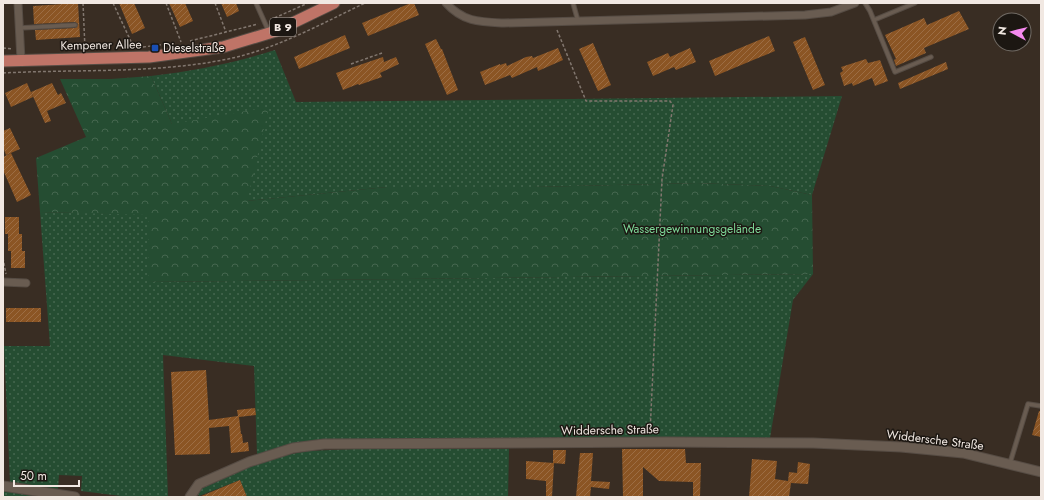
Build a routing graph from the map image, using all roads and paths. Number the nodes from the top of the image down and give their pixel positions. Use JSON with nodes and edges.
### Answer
{"nodes":[{"id":1,"x":18,"y":3,"type":"edge"},
{"id":2,"x":83,"y":3,"type":"edge"},
{"id":3,"x":113,"y":3,"type":"edge"},
{"id":4,"x":166,"y":3,"type":"edge"},
{"id":5,"x":215,"y":3,"type":"edge"},
{"id":6,"x":256,"y":3,"type":"edge"},
{"id":7,"x":308,"y":3,"type":"edge"},
{"id":8,"x":334,"y":3,"type":"edge"},
{"id":9,"x":446,"y":3,"type":"edge"},
{"id":10,"x":573,"y":3,"type":"edge"},
{"id":11,"x":855,"y":3,"type":"edge"},
{"id":12,"x":865,"y":3,"type":"edge"},
{"id":13,"x":915,"y":3,"type":"edge"},
{"id":14,"x":874,"y":20,"type":"junction"},
{"id":15,"x":578,"y":21,"type":"junction"},
{"id":16,"x":263,"y":22,"type":"junction"},
{"id":17,"x":556,"y":22,"type":"junction"},
{"id":18,"x":75,"y":25,"type":"dead end"},
{"id":19,"x":19,"y":28,"type":"junction"},
{"id":20,"x":226,"y":32,"type":"junction"},
{"id":21,"x":269,"y":33,"type":"junction"},
{"id":22,"x":189,"y":41,"type":"dead end"},
{"id":23,"x":175,"y":43,"type":"dead end"},
{"id":24,"x":168,"y":44,"type":"dead end"},
{"id":25,"x":141,"y":47,"type":"dead end"},
{"id":26,"x":3,"y":48,"type":"edge"},
{"id":27,"x":134,"y":48,"type":"dead end"},
{"id":28,"x":382,"y":53,"type":"dead end"},
{"id":29,"x":21,"y":55,"type":"junction"},
{"id":30,"x":931,"y":57,"type":"dead end"},
{"id":31,"x":86,"y":58,"type":"junction"},
{"id":32,"x":3,"y":61,"type":"edge"},
{"id":33,"x":351,"y":64,"type":"dead end"},
{"id":34,"x":3,"y":258,"type":"edge"},
{"id":35,"x":5,"y":282,"type":"edge"},
{"id":36,"x":26,"y":283,"type":"dead end"},
{"id":37,"x":1041,"y":406,"type":"edge"},
{"id":38,"x":650,"y":442,"type":"junction"},
{"id":39,"x":1010,"y":463,"type":"junction"},
{"id":40,"x":1041,"y":472,"type":"edge"},
{"id":41,"x":3,"y":486,"type":"edge"},
{"id":42,"x":57,"y":496,"type":"edge"},
{"id":43,"x":75,"y":497,"type":"edge"},
{"id":44,"x":190,"y":497,"type":"edge"}],
"edges":[{"from":1,"to":19,"type":"street"},
{"from":2,"to":31,"type":"path"},
{"from":3,"to":27,"type":"path"},
{"from":4,"to":23,"type":"path"},
{"from":5,"to":20,"type":"path"},
{"from":6,"to":16,"type":"lane"},
{"from":7,"to":16,"type":"path"},
{"from":8,"to":21,"type":"main road","name":"Kempener Allee","number":"B 9"},
{"from":9,"to":17,"type":"street"},
{"from":10,"to":15,"type":"lane"},
{"from":11,"to":15,"type":"street"},
{"from":12,"to":14,"type":"lane"},
{"from":13,"to":14,"type":"lane"},
{"from":14,"to":30,"type":"lane"},
{"from":15,"to":17,"type":"street"},
{"from":16,"to":20,"type":"path"},
{"from":16,"to":21,"type":"lane"},
{"from":17,"to":38,"type":"path"},
{"from":18,"to":19,"type":"lane"},
{"from":19,"to":29,"type":"street"},
{"from":20,"to":22,"type":"path"},
{"from":21,"to":31,"type":"main road","name":"Kempener Allee","number":"B 9"},
{"from":24,"to":25,"type":"path"},
{"from":26,"to":29,"type":"path"},
{"from":28,"to":33,"type":"path"},
{"from":29,"to":31,"type":"main road","name":"Kempener Allee","number":"B 9"},
{"from":29,"to":32,"type":"main road","name":"Kempener Allee","number":"B 9"},
{"from":34,"to":35,"type":"path"},
{"from":35,"to":36,"type":"street"},
{"from":37,"to":39,"type":"lane"},
{"from":38,"to":39,"type":"street","name":"Widdersche Straße"},
{"from":38,"to":44,"type":"street","name":"Widdersche Straße"},
{"from":39,"to":40,"type":"street","name":"Widdersche Straße"},
{"from":41,"to":42,"type":"street"},
{"from":42,"to":43,"type":"street"}]}
